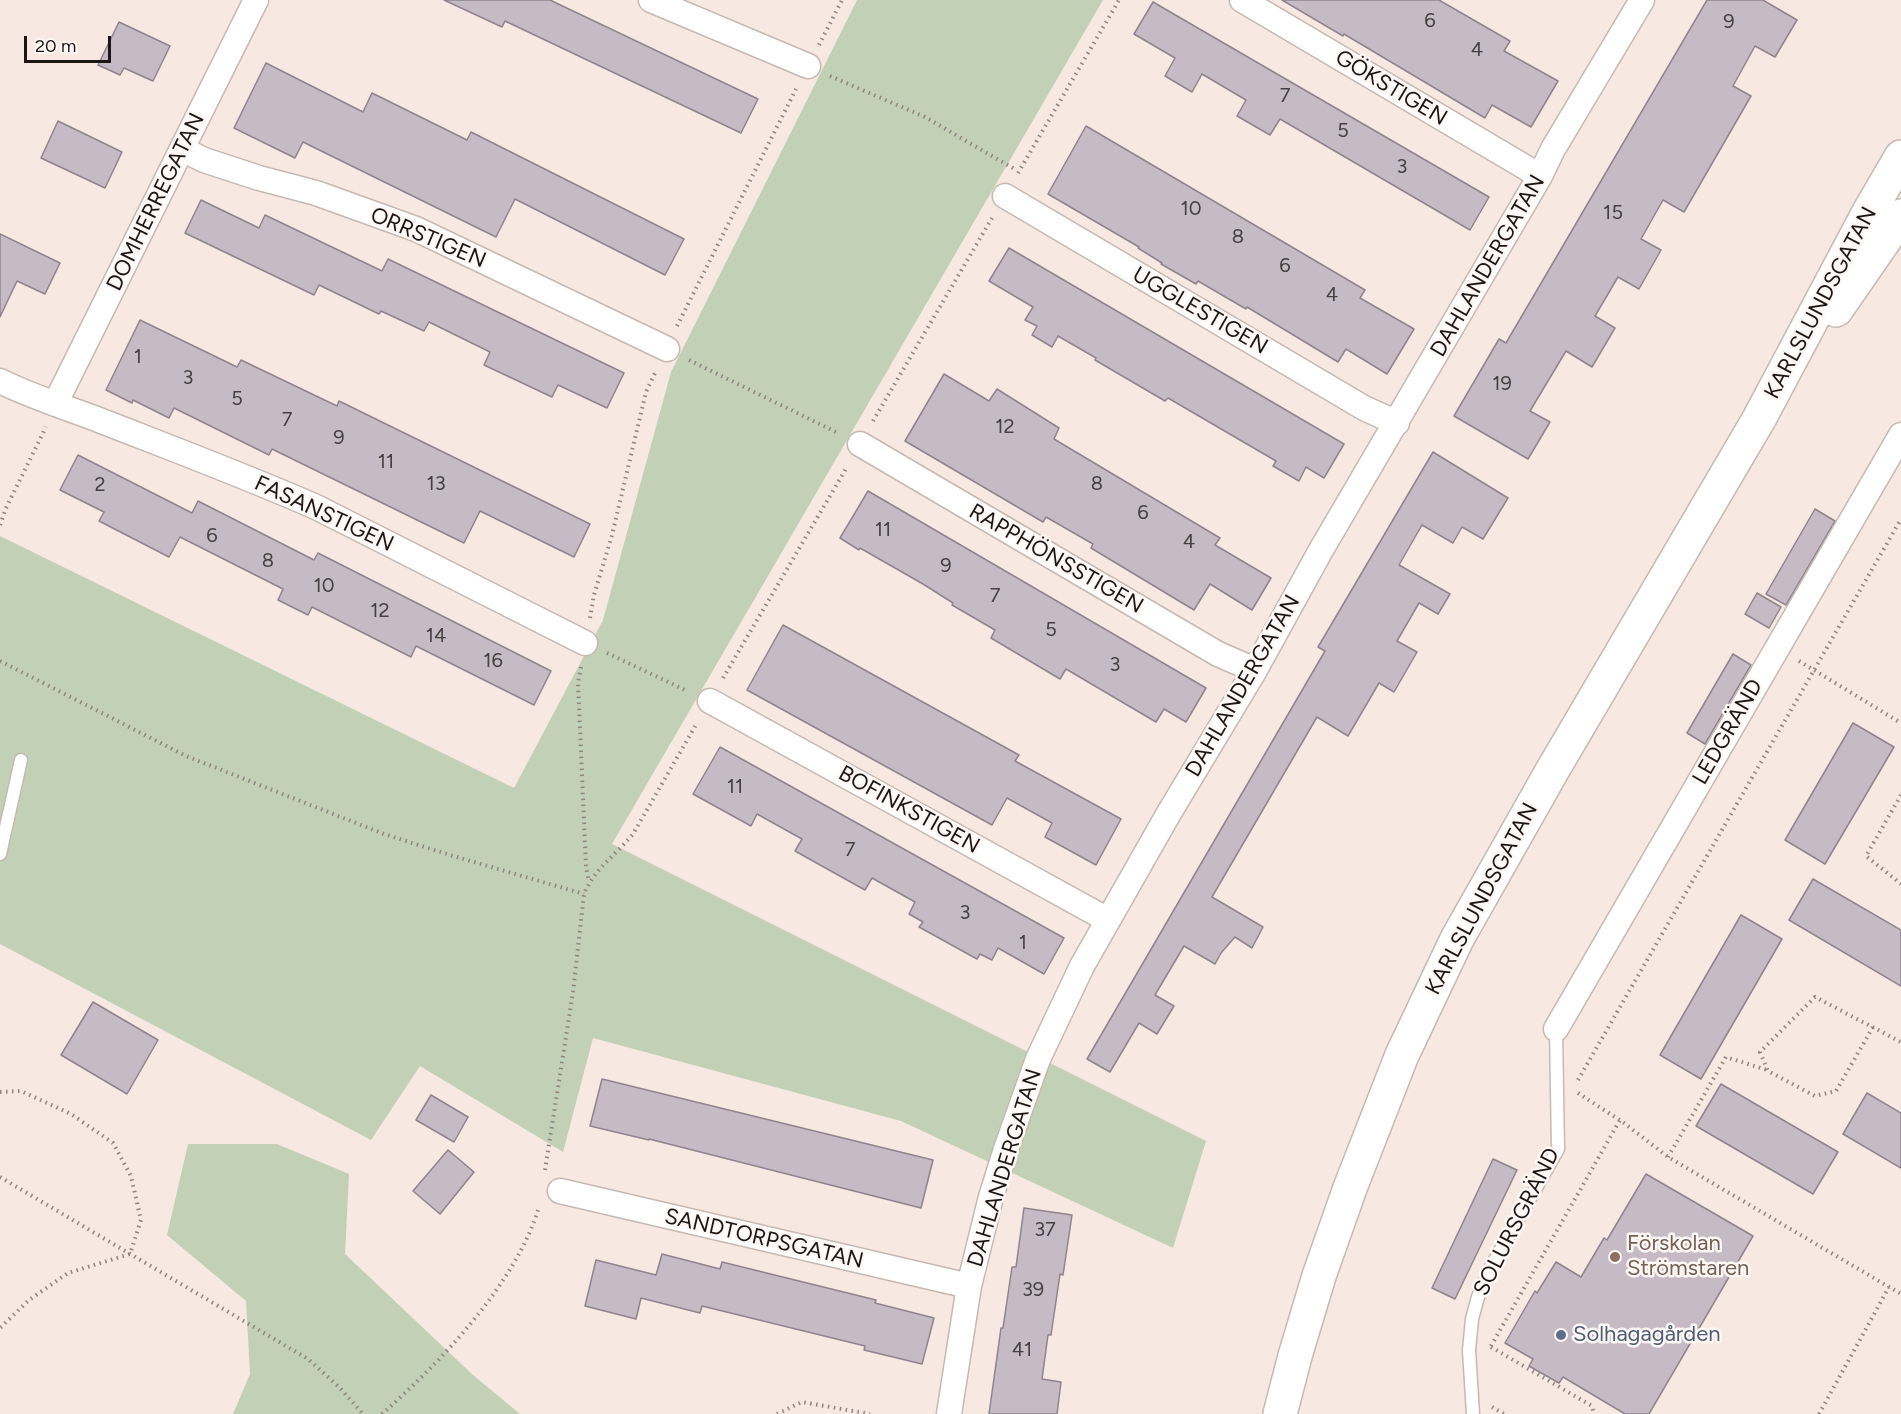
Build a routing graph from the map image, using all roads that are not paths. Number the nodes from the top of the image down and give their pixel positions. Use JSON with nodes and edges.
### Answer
{"nodes":[{"id":1,"x":256,"y":0,"type":"edge"},
{"id":2,"x":651,"y":0,"type":"edge"},
{"id":3,"x":1242,"y":0,"type":"edge"},
{"id":4,"x":1642,"y":0,"type":"edge"},
{"id":5,"x":808,"y":66,"type":"road end"},
{"id":6,"x":182,"y":149,"type":"junction"},
{"id":7,"x":1901,"y":157,"type":"edge"},
{"id":8,"x":1540,"y":176,"type":"junction"},
{"id":9,"x":1005,"y":196,"type":"dead end"},
{"id":10,"x":1901,"y":216,"type":"edge"},
{"id":11,"x":667,"y":349,"type":"road end"},
{"id":12,"x":0,"y":381,"type":"edge"},
{"id":13,"x":55,"y":404,"type":"junction"},
{"id":14,"x":1759,"y":419,"type":"junction"},
{"id":15,"x":1397,"y":423,"type":"junction"},
{"id":16,"x":1901,"y":435,"type":"edge"},
{"id":17,"x":860,"y":444,"type":"road end"},
{"id":18,"x":585,"y":643,"type":"road end"},
{"id":19,"x":1255,"y":670,"type":"junction"},
{"id":20,"x":710,"y":701,"type":"road end"},
{"id":21,"x":21,"y":760,"type":"dead end"},
{"id":22,"x":0,"y":854,"type":"edge"},
{"id":23,"x":1108,"y":920,"type":"junction"},
{"id":24,"x":1556,"y":1029,"type":"joint"},
{"id":25,"x":548,"y":1190,"type":"road end"},
{"id":26,"x":969,"y":1286,"type":"junction"},
{"id":27,"x":949,"y":1414,"type":"edge"},
{"id":28,"x":1280,"y":1414,"type":"edge"},
{"id":29,"x":1473,"y":1414,"type":"edge"}],
"edges":[{"from":1,"to":6,"type":"street","name":"DOMHERREGATAN"},
{"from":2,"to":5,"type":"street"},
{"from":3,"to":8,"type":"street","name":"GÖKSTIGEN"},
{"from":4,"to":8,"type":"street","name":"DAHLANDERGATAN"},
{"from":6,"to":11,"type":"street","name":"ORRSTIGEN"},
{"from":6,"to":13,"type":"street","name":"DOMHERREGATAN"},
{"from":7,"to":14,"type":"main road","name":"KARLSLUNDSGATAN"},
{"from":8,"to":15,"type":"street","name":"DAHLANDERGATAN"},
{"from":9,"to":15,"type":"street","name":"UGGLESTIGEN"},
{"from":10,"to":14,"type":"main road","name":"KARLSLUNDSGATAN"},
{"from":12,"to":13,"type":"street","name":"FASANSTIGEN"},
{"from":13,"to":18,"type":"street","name":"FASANSTIGEN"},
{"from":14,"to":28,"type":"main road","name":"KARLSLUNDSGATAN"},
{"from":15,"to":19,"type":"street","name":"DAHLANDERGATAN"},
{"from":16,"to":24,"type":"street","name":"LEDGRÄND"},
{"from":17,"to":19,"type":"street","name":"RAPPHÖNSSTIGEN"},
{"from":19,"to":23,"type":"street","name":"DAHLANDERGATAN"},
{"from":20,"to":23,"type":"street","name":"BOFINKSTIGEN"},
{"from":21,"to":22,"type":"lane"},
{"from":23,"to":26,"type":"street","name":"DAHLANDERGATAN"},
{"from":24,"to":29,"type":"lane","name":"SOLURSGRÄND"},
{"from":25,"to":26,"type":"street","name":"SANDTORPSGATAN"},
{"from":26,"to":27,"type":"street","name":"DAHLANDERGATAN"}]}
